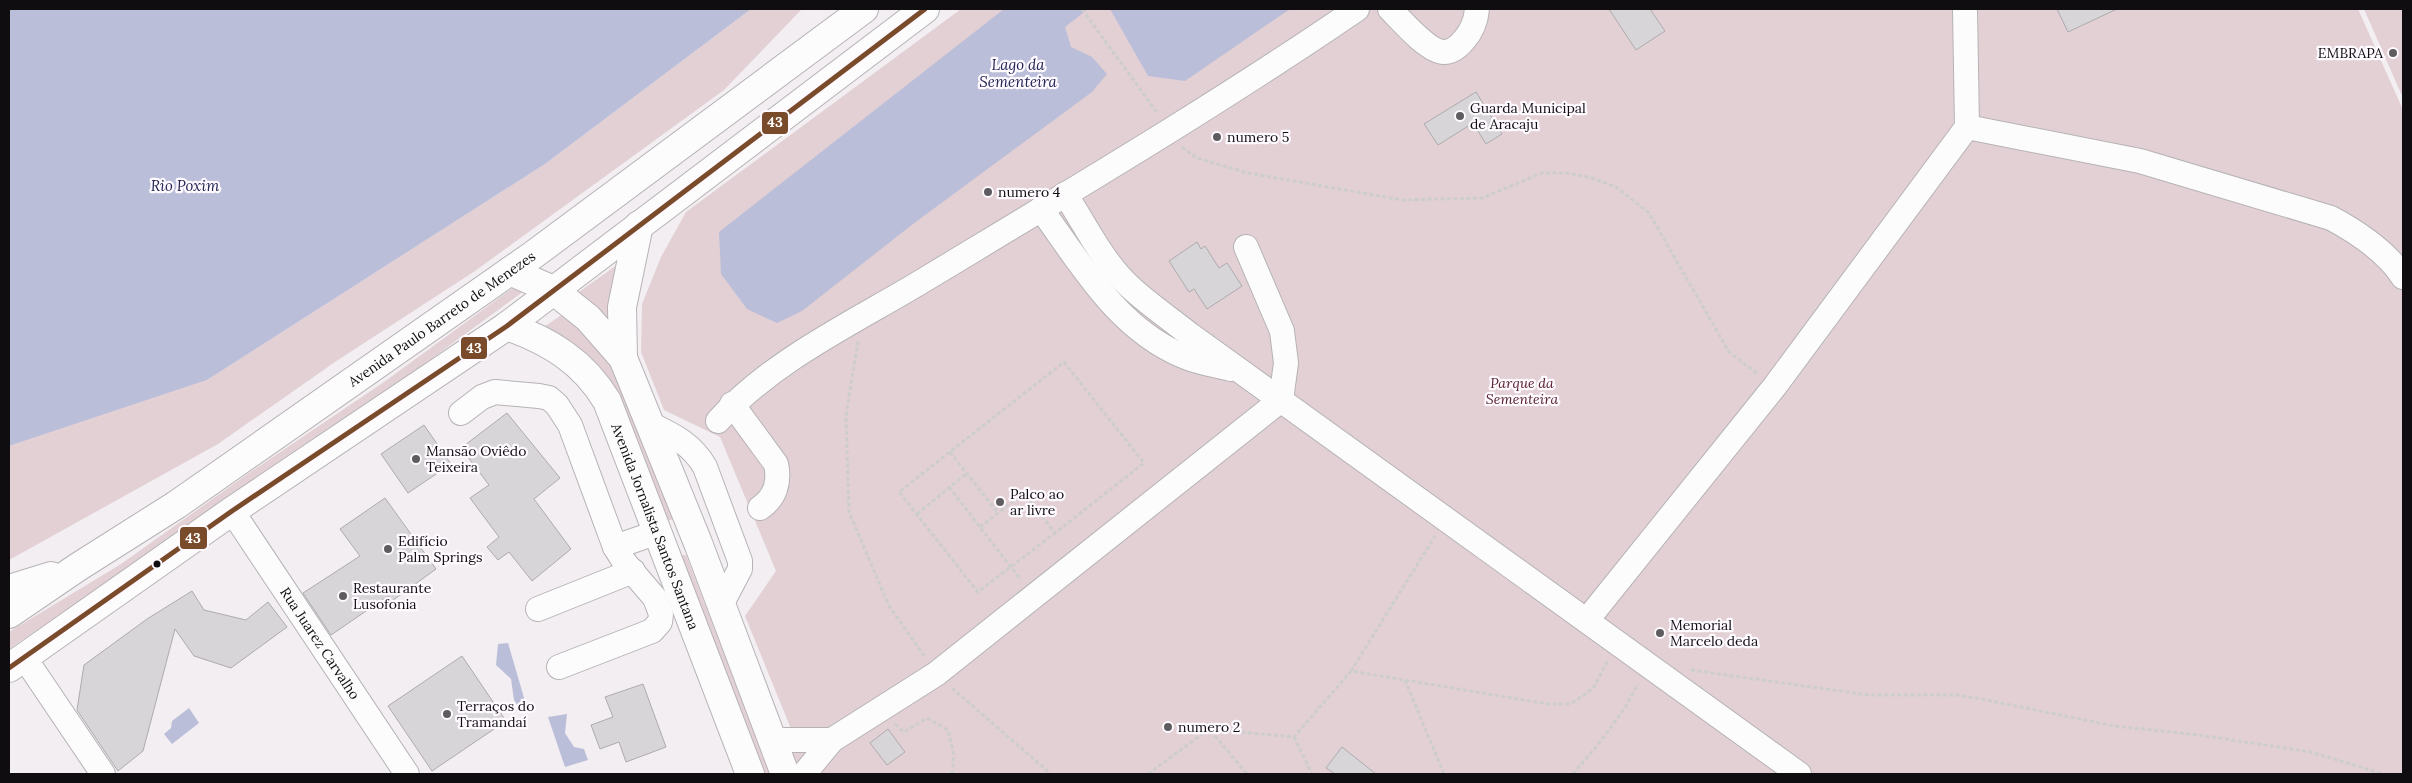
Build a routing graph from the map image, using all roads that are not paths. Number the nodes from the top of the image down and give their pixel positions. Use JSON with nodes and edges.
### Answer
{"nodes":[{"id":1,"x":864,"y":9,"type":"edge"},
{"id":2,"x":925,"y":9,"type":"edge"},
{"id":3,"x":1357,"y":9,"type":"edge"},
{"id":4,"x":1390,"y":9,"type":"edge"},
{"id":5,"x":1477,"y":9,"type":"edge"},
{"id":6,"x":1965,"y":9,"type":"edge"},
{"id":7,"x":1967,"y":127,"type":"junction"},
{"id":8,"x":1065,"y":194,"type":"junction"},
{"id":9,"x":1040,"y":209,"type":"junction"},
{"id":10,"x":639,"y":225,"type":"junction"},
{"id":11,"x":1246,"y":246,"type":"dead end"},
{"id":12,"x":510,"y":271,"type":"junction"},
{"id":13,"x":2403,"y":277,"type":"edge"},
{"id":14,"x":553,"y":290,"type":"junction"},
{"id":15,"x":507,"y":326,"type":"junction"},
{"id":16,"x":623,"y":358,"type":"junction"},
{"id":17,"x":1242,"y":371,"type":"junction"},
{"id":18,"x":1281,"y":400,"type":"junction"},
{"id":19,"x":461,"y":413,"type":"dead end"},
{"id":20,"x":650,"y":424,"type":"junction"},
{"id":21,"x":760,"y":508,"type":"dead end"},
{"id":22,"x":232,"y":511,"type":"junction"},
{"id":23,"x":658,"y":532,"type":"junction"},
{"id":24,"x":698,"y":543,"type":"junction"},
{"id":25,"x":615,"y":547,"type":"junction"},
{"id":26,"x":78,"y":567,"type":"junction"},
{"id":27,"x":633,"y":571,"type":"junction"},
{"id":28,"x":9,"y":589,"type":"edge"},
{"id":29,"x":721,"y":605,"type":"junction"},
{"id":30,"x":538,"y":609,"type":"dead end"},
{"id":31,"x":9,"y":614,"type":"edge"},
{"id":32,"x":1587,"y":620,"type":"junction"},
{"id":33,"x":16,"y":663,"type":"edge"},
{"id":34,"x":559,"y":667,"type":"dead end"},
{"id":35,"x":772,"y":740,"type":"junction"},
{"id":36,"x":832,"y":740,"type":"junction"},
{"id":37,"x":103,"y":774,"type":"edge"},
{"id":38,"x":407,"y":774,"type":"edge"},
{"id":39,"x":750,"y":774,"type":"edge"},
{"id":40,"x":785,"y":774,"type":"edge"},
{"id":41,"x":804,"y":774,"type":"edge"},
{"id":42,"x":1799,"y":774,"type":"edge"}],
"edges":[{"from":1,"to":12,"type":"main road","name":"Avenida Paulo Barreto de Menezes"},
{"from":2,"to":10,"type":"main road"},
{"from":3,"to":8,"type":"street"},
{"from":4,"to":5,"type":"street"},
{"from":6,"to":7,"type":"street"},
{"from":7,"to":13,"type":"street"},
{"from":7,"to":32,"type":"street"},
{"from":8,"to":9,"type":"street"},
{"from":8,"to":17,"type":"street"},
{"from":9,"to":17,"type":"street"},
{"from":9,"to":21,"type":"street"},
{"from":10,"to":14,"type":"main road"},
{"from":10,"to":16,"type":"main road"},
{"from":11,"to":18,"type":"street"},
{"from":12,"to":14,"type":"main road"},
{"from":12,"to":26,"type":"main road","name":"Avenida Paulo Barreto de Menezes"},
{"from":14,"to":15,"type":"main road"},
{"from":14,"to":16,"type":"main road"},
{"from":15,"to":22,"type":"main road"},
{"from":15,"to":23,"type":"main road","name":"Avenida Jornalista Santos Santana"},
{"from":16,"to":20,"type":"main road"},
{"from":17,"to":18,"type":"street"},
{"from":18,"to":32,"type":"street"},
{"from":18,"to":36,"type":"street"},
{"from":19,"to":25,"type":"street"},
{"from":20,"to":24,"type":"main road"},
{"from":20,"to":29,"type":"street"},
{"from":22,"to":33,"type":"main road"},
{"from":22,"to":38,"type":"street","name":"Rua Juarez Carvalho"},
{"from":23,"to":24,"type":"main road"},
{"from":23,"to":25,"type":"street"},
{"from":23,"to":39,"type":"main road","name":"Avenida Jornalista Santos Santana"},
{"from":24,"to":29,"type":"main road"},
{"from":25,"to":27,"type":"street"},
{"from":26,"to":28,"type":"main road"},
{"from":26,"to":31,"type":"main road","name":"Avenida Paulo Barreto de Menezes"},
{"from":27,"to":30,"type":"street"},
{"from":27,"to":34,"type":"street"},
{"from":29,"to":35,"type":"main road"},
{"from":32,"to":42,"type":"street"},
{"from":33,"to":37,"type":"street"},
{"from":35,"to":36,"type":"street"},
{"from":35,"to":40,"type":"main road"},
{"from":36,"to":41,"type":"street"}]}
